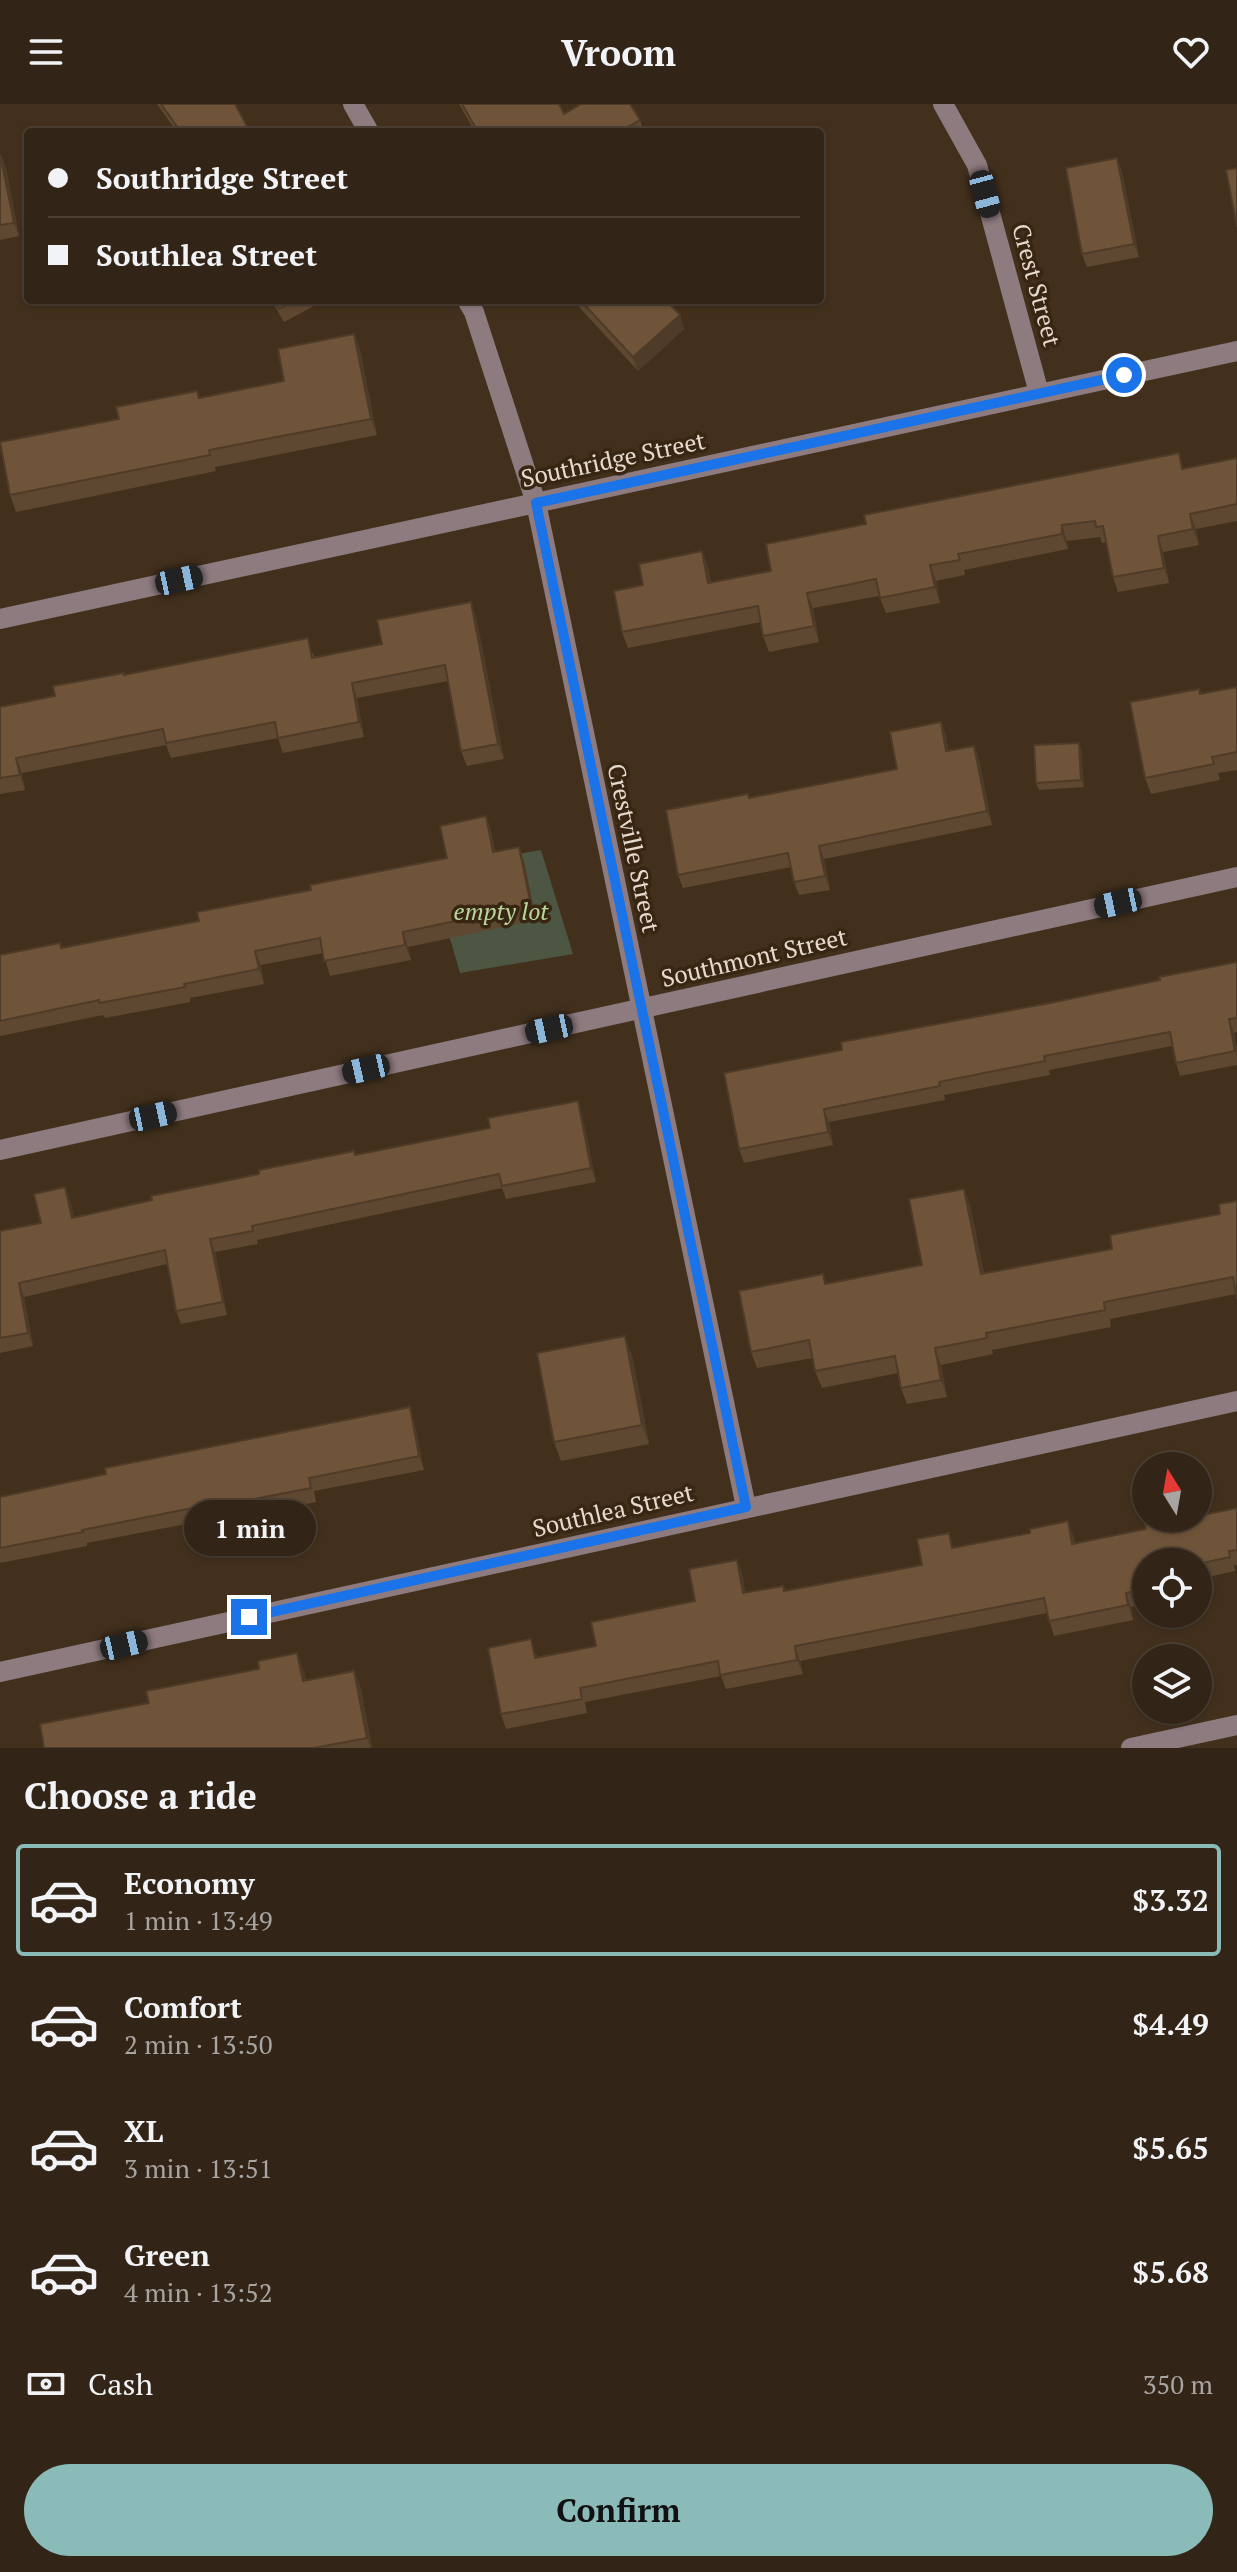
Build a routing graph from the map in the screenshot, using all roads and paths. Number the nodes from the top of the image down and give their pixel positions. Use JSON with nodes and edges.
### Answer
{"nodes":[{"id":1,"x":353,"y":104,"type":"edge"},
{"id":2,"x":943,"y":104,"type":"edge"},
{"id":3,"x":367,"y":128,"type":"edge"},
{"id":4,"x":469,"y":304,"type":"edge"},
{"id":5,"x":1237,"y":351,"type":"edge"},
{"id":6,"x":1039,"y":393,"type":"junction"},
{"id":7,"x":536,"y":503,"type":"junction"},
{"id":8,"x":0,"y":619,"type":"edge"},
{"id":9,"x":1237,"y":877,"type":"edge"},
{"id":10,"x":641,"y":1009,"type":"junction"},
{"id":11,"x":0,"y":1150,"type":"edge"},
{"id":12,"x":1237,"y":1401,"type":"edge"},
{"id":13,"x":746,"y":1507,"type":"junction"},
{"id":14,"x":0,"y":1672,"type":"edge"},
{"id":15,"x":1237,"y":1725,"type":"edge"},
{"id":16,"x":1215,"y":1739,"type":"edge"},
{"id":17,"x":1131,"y":1748,"type":"edge"}],
"edges":[{"from":1,"to":3,"type":"street"},
{"from":2,"to":6,"type":"street","name":"Crest Street"},
{"from":4,"to":7,"type":"street","name":"Crestville Street"},
{"from":5,"to":6,"type":"street","name":"Southridge Street"},
{"from":6,"to":7,"type":"street","name":"Southridge Street"},
{"from":7,"to":8,"type":"street","name":"Southridge Street"},
{"from":7,"to":10,"type":"street","name":"Crestville Street"},
{"from":9,"to":10,"type":"street","name":"Southmont Street"},
{"from":10,"to":11,"type":"street","name":"Southmont Street"},
{"from":10,"to":13,"type":"street","name":"Crestville Street"},
{"from":12,"to":13,"type":"street","name":"Southlea Street"},
{"from":13,"to":14,"type":"street","name":"Southlea Street"},
{"from":15,"to":16,"type":"street"},
{"from":16,"to":17,"type":"street"}]}
